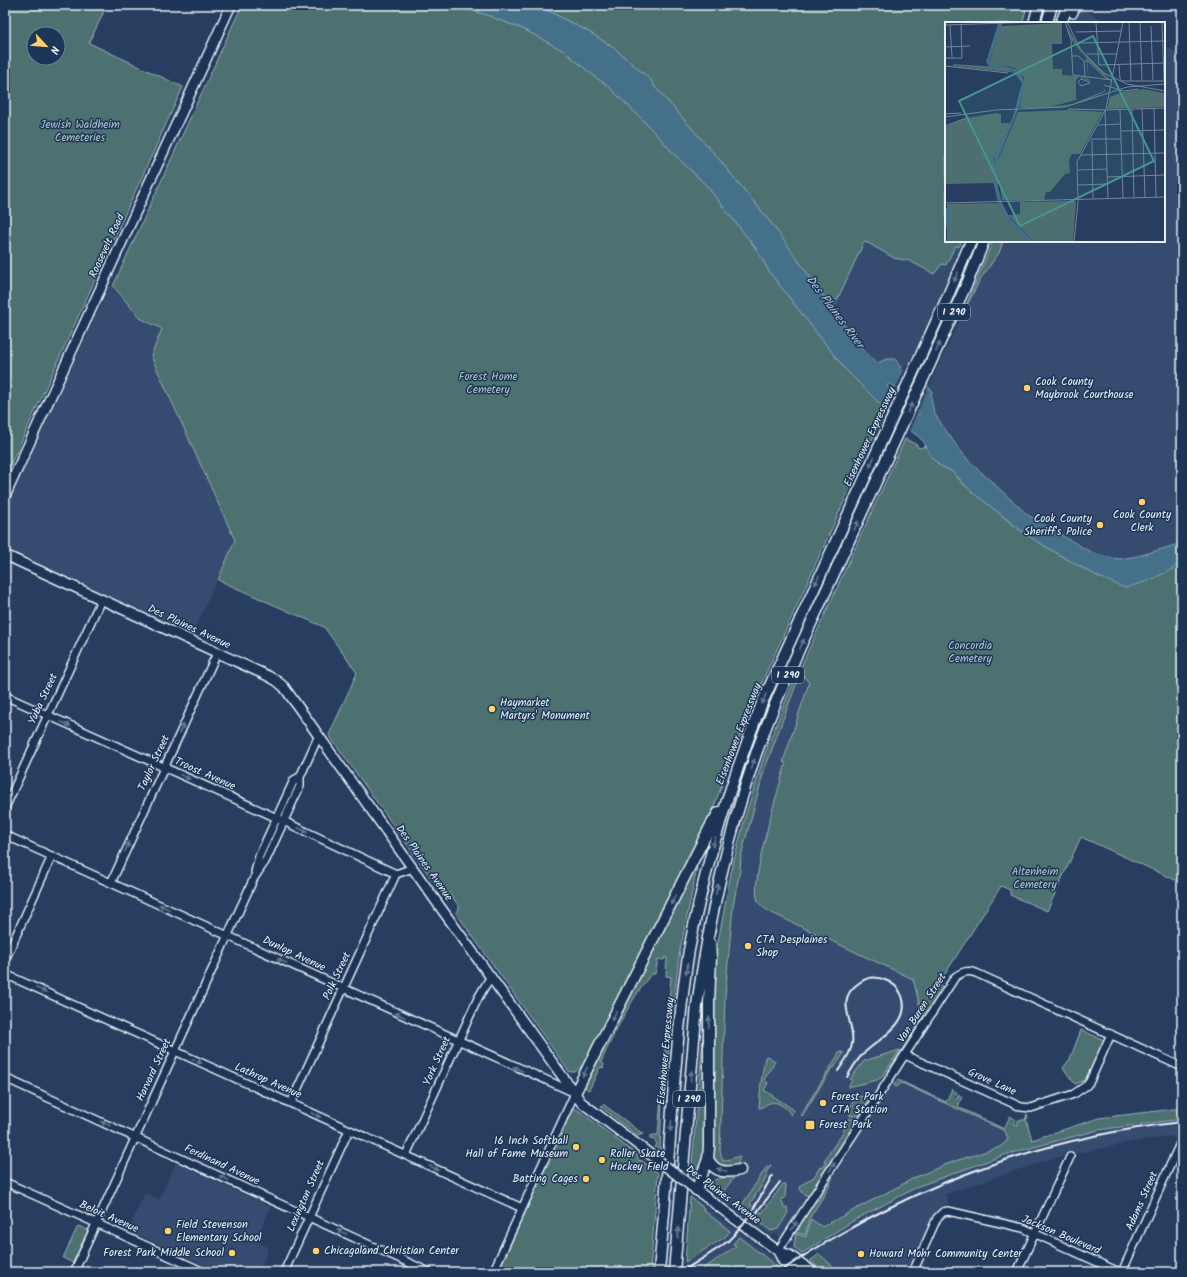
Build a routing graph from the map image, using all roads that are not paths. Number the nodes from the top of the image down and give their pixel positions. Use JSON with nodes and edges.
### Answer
{"nodes":[{"id":1,"x":231,"y":5,"type":"edge"},
{"id":2,"x":1031,"y":5,"type":"edge"},
{"id":3,"x":1039,"y":5,"type":"edge"},
{"id":4,"x":1052,"y":5,"type":"edge"},
{"id":5,"x":1077,"y":5,"type":"edge"},
{"id":6,"x":1071,"y":10,"type":"edge"},
{"id":7,"x":1033,"y":22,"type":"edge"},
{"id":8,"x":1033,"y":22,"type":"edge"},
{"id":9,"x":1047,"y":22,"type":"edge"},
{"id":10,"x":1062,"y":22,"type":"edge"},
{"id":11,"x":971,"y":242,"type":"edge"},
{"id":12,"x":984,"y":242,"type":"edge"},
{"id":13,"x":5,"y":496,"type":"edge"},
{"id":14,"x":5,"y":555,"type":"edge"},
{"id":15,"x":101,"y":600,"type":"junction"},
{"id":16,"x":216,"y":653,"type":"junction"},
{"id":17,"x":5,"y":696,"type":"edge"},
{"id":18,"x":48,"y":715,"type":"junction"},
{"id":19,"x":319,"y":735,"type":"junction"},
{"id":20,"x":164,"y":767,"type":"junction"},
{"id":21,"x":725,"y":804,"type":"junction"},
{"id":22,"x":5,"y":808,"type":"edge"},
{"id":23,"x":280,"y":820,"type":"junction"},
{"id":24,"x":5,"y":835,"type":"edge"},
{"id":25,"x":52,"y":856,"type":"junction"},
{"id":26,"x":413,"y":868,"type":"junction"},
{"id":27,"x":396,"y":874,"type":"junction"},
{"id":28,"x":111,"y":883,"type":"junction"},
{"id":29,"x":709,"y":927,"type":"junction"},
{"id":30,"x":227,"y":936,"type":"junction"},
{"id":31,"x":5,"y":960,"type":"edge"},
{"id":32,"x":5,"y":974,"type":"edge"},
{"id":33,"x":491,"y":976,"type":"junction"},
{"id":34,"x":343,"y":989,"type":"junction"},
{"id":35,"x":1111,"y":1034,"type":"junction"},
{"id":36,"x":458,"y":1041,"type":"junction"},
{"id":37,"x":175,"y":1051,"type":"junction"},
{"id":38,"x":905,"y":1055,"type":"junction"},
{"id":39,"x":1182,"y":1067,"type":"edge"},
{"id":40,"x":5,"y":1078,"type":"edge"},
{"id":41,"x":575,"y":1093,"type":"junction"},
{"id":42,"x":291,"y":1103,"type":"junction"},
{"id":43,"x":349,"y":1130,"type":"junction"},
{"id":44,"x":135,"y":1138,"type":"junction"},
{"id":45,"x":1182,"y":1139,"type":"edge"},
{"id":46,"x":406,"y":1156,"type":"junction"},
{"id":47,"x":1070,"y":1158,"type":"dead end"},
{"id":48,"x":708,"y":1159,"type":"junction"},
{"id":49,"x":740,"y":1170,"type":"dead end"},
{"id":50,"x":5,"y":1182,"type":"edge"},
{"id":51,"x":694,"y":1188,"type":"junction"},
{"id":52,"x":522,"y":1208,"type":"junction"},
{"id":53,"x":309,"y":1217,"type":"junction"},
{"id":54,"x":96,"y":1223,"type":"junction"},
{"id":55,"x":1035,"y":1234,"type":"junction"},
{"id":56,"x":778,"y":1251,"type":"junction"},
{"id":57,"x":74,"y":1272,"type":"edge"},
{"id":58,"x":204,"y":1272,"type":"edge"},
{"id":59,"x":284,"y":1272,"type":"edge"},
{"id":60,"x":428,"y":1272,"type":"edge"},
{"id":61,"x":493,"y":1272,"type":"edge"},
{"id":62,"x":659,"y":1272,"type":"edge"},
{"id":63,"x":674,"y":1272,"type":"edge"},
{"id":64,"x":798,"y":1272,"type":"edge"},
{"id":65,"x":813,"y":1272,"type":"edge"},
{"id":66,"x":913,"y":1272,"type":"edge"},
{"id":67,"x":1018,"y":1272,"type":"edge"},
{"id":68,"x":1121,"y":1272,"type":"edge"}],
"edges":[{"from":1,"to":13,"type":"main road","name":"Roosevelt Road"},
{"from":2,"to":7,"type":"highway"},
{"from":3,"to":8,"type":"highway"},
{"from":4,"to":9,"type":"highway"},
{"from":5,"to":6,"type":"street"},
{"from":6,"to":10,"type":"highway"},
{"from":11,"to":21,"type":"highway","name":"Eisenhower Expressway","number":"I 290","one_way":true},
{"from":29,"to":12,"type":"highway","name":"Eisenhower Expressway","number":"I 290","one_way":true},
{"from":14,"to":15,"type":"main road","name":"Des Plaines Avenue"},
{"from":15,"to":16,"type":"main road","name":"Des Plaines Avenue"},
{"from":15,"to":18,"type":"street","name":"Yuba Street"},
{"from":16,"to":19,"type":"main road","name":"Des Plaines Avenue"},
{"from":20,"to":16,"type":"street","name":"Taylor Street","one_way":true},
{"from":17,"to":18,"type":"street","name":"Troost Avenue"},
{"from":18,"to":20,"type":"street","name":"Troost Avenue","one_way":true},
{"from":18,"to":22,"type":"street","name":"Yuba Street"},
{"from":19,"to":23,"type":"street","name":"Harvard Street"},
{"from":19,"to":26,"type":"main road","name":"Des Plaines Avenue"},
{"from":20,"to":23,"type":"street","name":"Troost Avenue","one_way":true},
{"from":28,"to":20,"type":"street","name":"Taylor Street","one_way":true},
{"from":21,"to":41,"type":"highway","one_way":true},
{"from":21,"to":62,"type":"highway","name":"Eisenhower Expressway","number":"I 290","one_way":true},
{"from":23,"to":27,"type":"street","name":"Troost Avenue","one_way":true},
{"from":23,"to":30,"type":"street","name":"Harvard Street"},
{"from":24,"to":25,"type":"street","name":"Dunlop Avenue"},
{"from":25,"to":28,"type":"street","name":"Dunlop Avenue"},
{"from":25,"to":31,"type":"street"},
{"from":26,"to":27,"type":"street"},
{"from":26,"to":33,"type":"main road","name":"Des Plaines Avenue"},
{"from":27,"to":34,"type":"street","name":"Polk Street"},
{"from":30,"to":28,"type":"street","name":"Dunlop Avenue","one_way":true},
{"from":48,"to":29,"type":"highway","one_way":true},
{"from":63,"to":29,"type":"highway","name":"Eisenhower Expressway","number":"I 290","one_way":true},
{"from":34,"to":30,"type":"street","name":"Dunlop Avenue","one_way":true},
{"from":30,"to":37,"type":"street","name":"Harvard Street"},
{"from":32,"to":37,"type":"street","name":"Lathrop Avenue","one_way":true},
{"from":33,"to":36,"type":"street","name":"York Street"},
{"from":33,"to":41,"type":"main road","name":"Des Plaines Avenue"},
{"from":36,"to":34,"type":"street","name":"Dunlop Avenue","one_way":true},
{"from":34,"to":42,"type":"street","name":"Polk Street"},
{"from":35,"to":38,"type":"street","name":"Grove Lane"},
{"from":35,"to":38,"type":"street","name":"Van Buren Street"},
{"from":35,"to":39,"type":"street","name":"Van Buren Street"},
{"from":41,"to":36,"type":"street","name":"Dunlop Avenue","one_way":true},
{"from":36,"to":46,"type":"street","name":"York Street"},
{"from":37,"to":42,"type":"street","name":"Lathrop Avenue","one_way":true},
{"from":37,"to":44,"type":"street","name":"Harvard Street"},
{"from":56,"to":38,"type":"street","name":"Van Buren Street","one_way":true},
{"from":44,"to":40,"type":"street","name":"Ferdinand Avenue","one_way":true},
{"from":41,"to":51,"type":"main road","name":"Des Plaines Avenue","bridge":true},
{"from":41,"to":52,"type":"street"},
{"from":42,"to":43,"type":"street","name":"Lathrop Avenue","one_way":true},
{"from":43,"to":46,"type":"street","name":"Lathrop Avenue"},
{"from":43,"to":53,"type":"street","name":"Lexington Street"},
{"from":53,"to":44,"type":"street","name":"Ferdinand Avenue","one_way":true},
{"from":44,"to":54,"type":"street","name":"Harvard Street"},
{"from":45,"to":68,"type":"street","name":"Adams Street"},
{"from":46,"to":52,"type":"street","name":"Lathrop Avenue","one_way":true},
{"from":47,"to":55,"type":"street"},
{"from":49,"to":48,"type":"highway","one_way":true},
{"from":48,"to":51,"type":"highway"},
{"from":50,"to":54,"type":"street","name":"Beloit Avenue"},
{"from":51,"to":56,"type":"main road","name":"Des Plaines Avenue"},
{"from":52,"to":61,"type":"street"},
{"from":53,"to":59,"type":"street","name":"Lexington Street"},
{"from":60,"to":53,"type":"street","name":"Ferdinand Avenue","one_way":true},
{"from":54,"to":57,"type":"street","name":"Harvard Street"},
{"from":54,"to":58,"type":"street","name":"Beloit Avenue"},
{"from":55,"to":66,"type":"street","name":"Jackson Boulevard"},
{"from":55,"to":67,"type":"street"},
{"from":55,"to":68,"type":"street","name":"Jackson Boulevard"},
{"from":56,"to":64,"type":"main road","name":"Des Plaines Avenue"},
{"from":56,"to":65,"type":"main road","name":"Des Plaines Avenue"}]}
